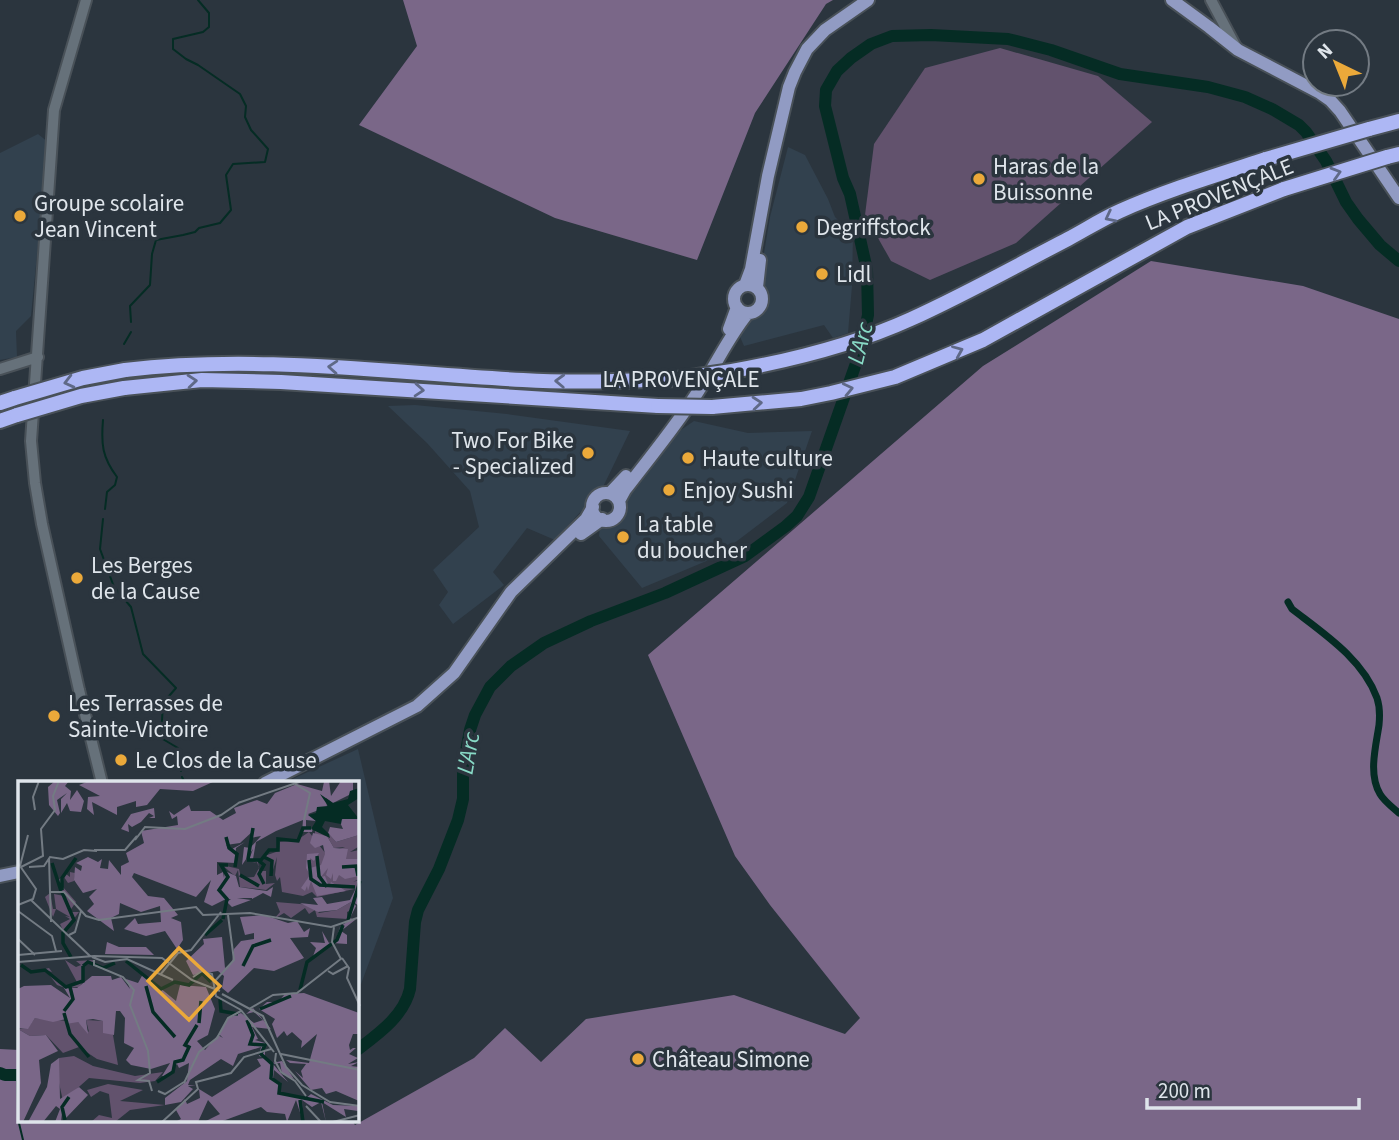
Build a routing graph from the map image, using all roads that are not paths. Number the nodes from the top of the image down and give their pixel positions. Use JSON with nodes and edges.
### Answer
{"nodes":[{"id":1,"x":86,"y":0,"type":"edge"},
{"id":2,"x":868,"y":0,"type":"edge"},
{"id":3,"x":1172,"y":0,"type":"edge"},
{"id":4,"x":1211,"y":0,"type":"edge"},
{"id":5,"x":1238,"y":50,"type":"junction"},
{"id":6,"x":1399,"y":121,"type":"edge"},
{"id":7,"x":1393,"y":155,"type":"edge"},
{"id":8,"x":1399,"y":198,"type":"edge"},
{"id":9,"x":751,"y":286,"type":"junction"},
{"id":10,"x":742,"y":310,"type":"junction"},
{"id":11,"x":38,"y":357,"type":"junction"},
{"id":12,"x":0,"y":369,"type":"edge"},
{"id":13,"x":0,"y":403,"type":"edge"},
{"id":14,"x":0,"y":421,"type":"edge"},
{"id":15,"x":615,"y":497,"type":"junction"},
{"id":16,"x":593,"y":507,"type":"junction"},
{"id":17,"x":602,"y":519,"type":"junction"},
{"id":18,"x":495,"y":616,"type":"junction"},
{"id":19,"x":438,"y":688,"type":"junction"},
{"id":20,"x":102,"y":781,"type":"edge"},
{"id":21,"x":261,"y":781,"type":"edge"},
{"id":22,"x":269,"y":781,"type":"edge"},
{"id":23,"x":18,"y":872,"type":"edge"},
{"id":24,"x":0,"y":876,"type":"edge"}],
"edges":[{"from":1,"to":11,"type":"street"},
{"from":2,"to":9,"type":"main road"},
{"from":3,"to":5,"type":"main road"},
{"from":4,"to":5,"type":"street"},
{"from":5,"to":8,"type":"main road"},
{"from":6,"to":13,"type":"highway","name":"LA PROVENÇALE","one_way":true,"bridge":true},
{"from":14,"to":7,"type":"highway","name":"LA PROVENÇALE","one_way":true,"bridge":true},
{"from":9,"to":10,"type":"main road"},
{"from":9,"to":10,"type":"main road"},
{"from":10,"to":15,"type":"main road"},
{"from":11,"to":12,"type":"street"},
{"from":11,"to":20,"type":"street"},
{"from":15,"to":16,"type":"main road"},
{"from":15,"to":17,"type":"main road"},
{"from":16,"to":17,"type":"main road"},
{"from":16,"to":18,"type":"main road"},
{"from":17,"to":18,"type":"main road"},
{"from":18,"to":19,"type":"main road"},
{"from":19,"to":21,"type":"main road"},
{"from":19,"to":22,"type":"main road"},
{"from":23,"to":24,"type":"main road"}]}
